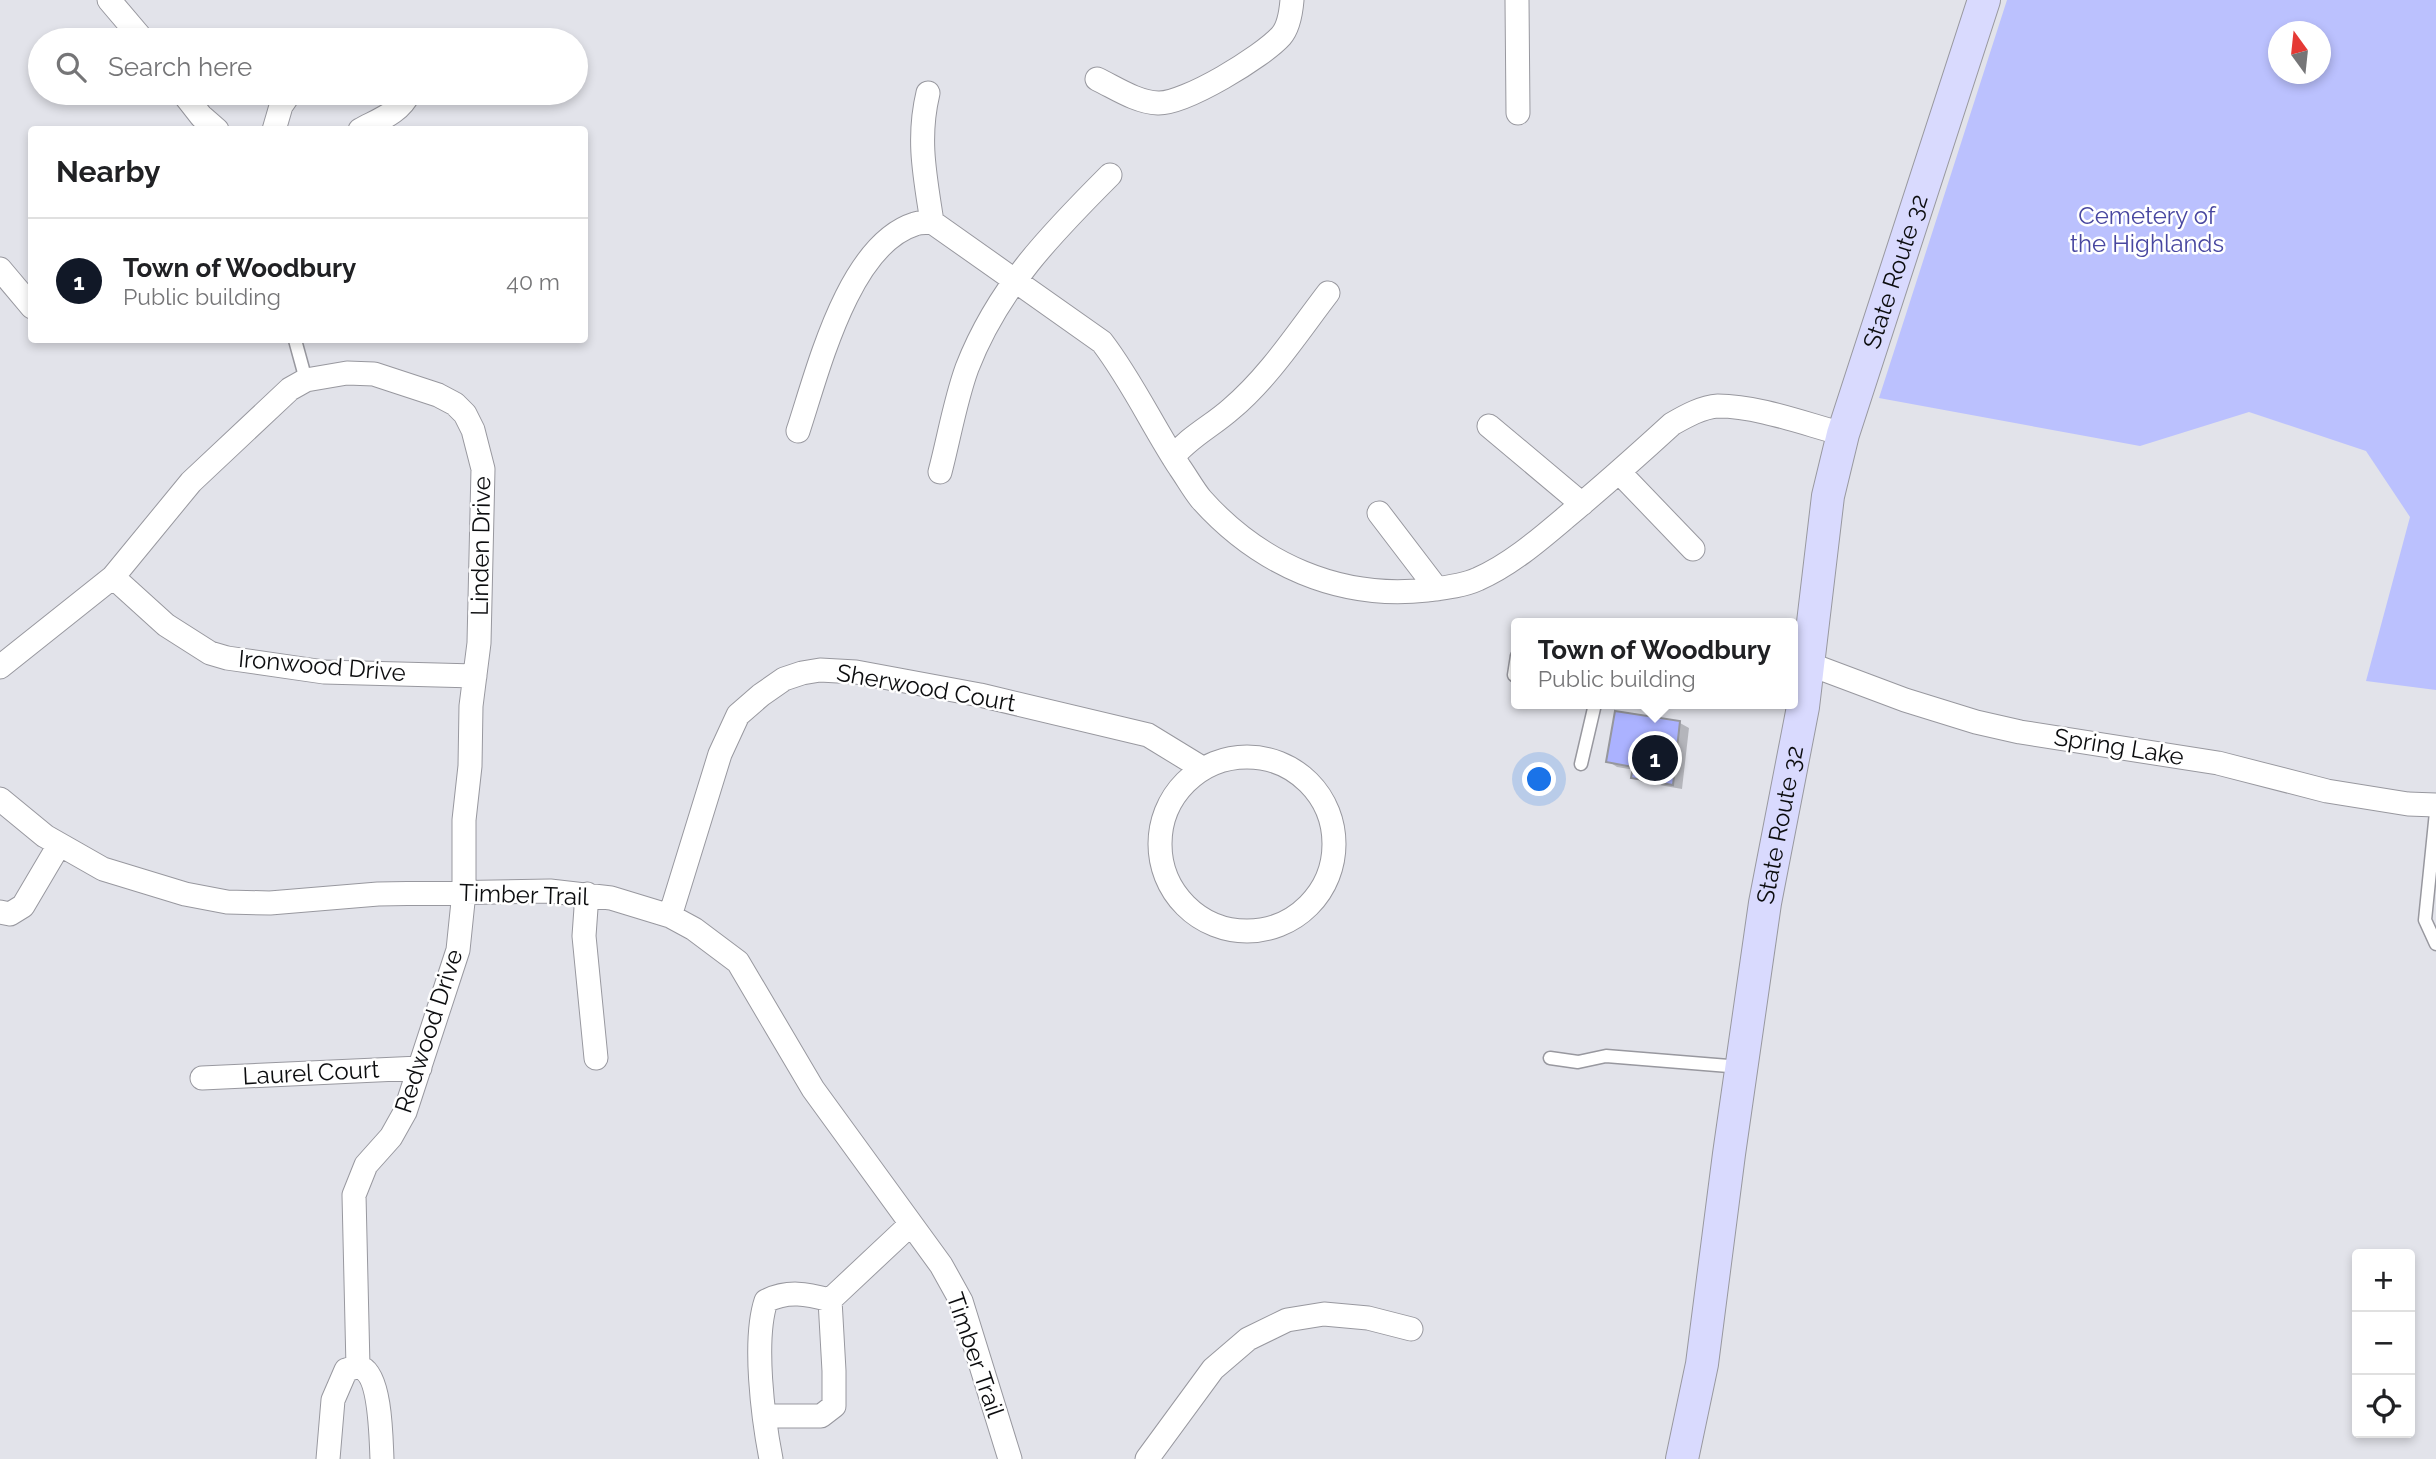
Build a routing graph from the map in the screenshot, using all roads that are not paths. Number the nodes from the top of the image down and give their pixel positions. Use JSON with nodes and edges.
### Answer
{"nodes":[{"id":1,"x":109,"y":0,"type":"edge"},
{"id":2,"x":1292,"y":0,"type":"edge"},
{"id":3,"x":1517,"y":0,"type":"edge"},
{"id":4,"x":1984,"y":0,"type":"edge"},
{"id":5,"x":133,"y":28,"type":"edge"},
{"id":6,"x":1097,"y":79,"type":"dead end"},
{"id":7,"x":928,"y":93,"type":"dead end"},
{"id":8,"x":192,"y":105,"type":"edge"},
{"id":9,"x":282,"y":105,"type":"edge"},
{"id":10,"x":400,"y":105,"type":"edge"},
{"id":11,"x":1518,"y":113,"type":"dead end"},
{"id":12,"x":212,"y":126,"type":"edge"},
{"id":13,"x":275,"y":126,"type":"edge"},
{"id":14,"x":368,"y":126,"type":"edge"},
{"id":15,"x":1111,"y":176,"type":"dead end"},
{"id":16,"x":932,"y":222,"type":"junction"},
{"id":17,"x":1015,"y":279,"type":"junction"},
{"id":18,"x":3,"y":281,"type":"edge"},
{"id":19,"x":1328,"y":293,"type":"dead end"},
{"id":20,"x":28,"y":303,"type":"edge"},
{"id":21,"x":296,"y":343,"type":"edge"},
{"id":22,"x":306,"y":380,"type":"junction"},
{"id":23,"x":1489,"y":426,"type":"dead end"},
{"id":24,"x":799,"y":431,"type":"dead end"},
{"id":25,"x":1843,"y":434,"type":"junction"},
{"id":26,"x":1173,"y":457,"type":"junction"},
{"id":27,"x":940,"y":472,"type":"dead end"},
{"id":28,"x":1619,"y":472,"type":"junction"},
{"id":29,"x":1582,"y":504,"type":"junction"},
{"id":30,"x":1379,"y":513,"type":"dead end"},
{"id":31,"x":1693,"y":550,"type":"dead end"},
{"id":32,"x":113,"y":577,"type":"junction"},
{"id":33,"x":1437,"y":589,"type":"junction"},
{"id":34,"x":0,"y":667,"type":"edge"},
{"id":35,"x":475,"y":676,"type":"junction"},
{"id":36,"x":1802,"y":681,"type":"edge"},
{"id":37,"x":1798,"y":705,"type":"edge"},
{"id":38,"x":1594,"y":709,"type":"edge"},
{"id":39,"x":1797,"y":709,"type":"edge"},
{"id":40,"x":1581,"y":764,"type":"dead end"},
{"id":41,"x":1202,"y":768,"type":"junction"},
{"id":42,"x":1,"y":803,"type":"edge"},
{"id":43,"x":2436,"y":805,"type":"edge"},
{"id":44,"x":2436,"y":812,"type":"edge"},
{"id":45,"x":59,"y":845,"type":"junction"},
{"id":46,"x":464,"y":892,"type":"junction"},
{"id":47,"x":587,"y":894,"type":"junction"},
{"id":48,"x":0,"y":912,"type":"edge"},
{"id":49,"x":670,"y":916,"type":"junction"},
{"id":50,"x":2436,"y":944,"type":"edge"},
{"id":51,"x":596,"y":1058,"type":"dead end"},
{"id":52,"x":1550,"y":1058,"type":"dead end"},
{"id":53,"x":1741,"y":1067,"type":"junction"},
{"id":54,"x":420,"y":1068,"type":"junction"},
{"id":55,"x":202,"y":1078,"type":"dead end"},
{"id":56,"x":911,"y":1224,"type":"junction"},
{"id":57,"x":830,"y":1300,"type":"junction"},
{"id":58,"x":1411,"y":1329,"type":"dead end"},
{"id":59,"x":358,"y":1367,"type":"junction"},
{"id":60,"x":766,"y":1416,"type":"junction"},
{"id":61,"x":328,"y":1459,"type":"edge"},
{"id":62,"x":382,"y":1459,"type":"edge"},
{"id":63,"x":771,"y":1459,"type":"edge"},
{"id":64,"x":1010,"y":1459,"type":"edge"},
{"id":65,"x":1147,"y":1459,"type":"edge"},
{"id":66,"x":1682,"y":1459,"type":"edge"}],
"edges":[{"from":1,"to":5,"type":"street"},
{"from":2,"to":6,"type":"street"},
{"from":3,"to":11,"type":"street"},
{"from":4,"to":25,"type":"main road","name":"State Route 32"},
{"from":7,"to":16,"type":"street"},
{"from":8,"to":12,"type":"street"},
{"from":9,"to":13,"type":"street"},
{"from":10,"to":14,"type":"street"},
{"from":15,"to":17,"type":"street"},
{"from":16,"to":17,"type":"street"},
{"from":16,"to":24,"type":"street"},
{"from":17,"to":26,"type":"street"},
{"from":17,"to":27,"type":"street"},
{"from":18,"to":20,"type":"street"},
{"from":19,"to":26,"type":"street"},
{"from":21,"to":22,"type":"lane"},
{"from":22,"to":32,"type":"street","name":"Linden Drive"},
{"from":22,"to":35,"type":"street","name":"Linden Drive"},
{"from":23,"to":29,"type":"street"},
{"from":25,"to":28,"type":"street"},
{"from":25,"to":36,"type":"main road","name":"State Route 32"},
{"from":26,"to":33,"type":"street"},
{"from":28,"to":29,"type":"street"},
{"from":28,"to":31,"type":"street"},
{"from":29,"to":33,"type":"street"},
{"from":30,"to":33,"type":"street"},
{"from":32,"to":34,"type":"street","name":"Linden Drive"},
{"from":32,"to":35,"type":"street","name":"Ironwood Drive"},
{"from":35,"to":46,"type":"street","name":"Linden Drive"},
{"from":36,"to":37,"type":"main road","name":"State Route 32"},
{"from":36,"to":43,"type":"street","name":"Spring Lake"},
{"from":38,"to":40,"type":"lane"},
{"from":39,"to":53,"type":"main road","name":"State Route 32"},
{"from":41,"to":41,"type":"street"},
{"from":41,"to":49,"type":"street","name":"Sherwood Court"},
{"from":42,"to":45,"type":"street","name":"Timber Trail"},
{"from":44,"to":50,"type":"lane"},
{"from":45,"to":46,"type":"street","name":"Timber Trail"},
{"from":45,"to":48,"type":"street"},
{"from":46,"to":47,"type":"street","name":"Timber Trail"},
{"from":46,"to":54,"type":"street","name":"Redwood Drive"},
{"from":47,"to":49,"type":"street","name":"Timber Trail"},
{"from":47,"to":51,"type":"street"},
{"from":49,"to":56,"type":"street","name":"Timber Trail"},
{"from":52,"to":53,"type":"lane"},
{"from":53,"to":66,"type":"main road","name":"State Route 32"},
{"from":54,"to":55,"type":"street","name":"Laurel Court"},
{"from":54,"to":59,"type":"street","name":"Redwood Drive"},
{"from":56,"to":57,"type":"street"},
{"from":56,"to":64,"type":"street","name":"Timber Trail"},
{"from":57,"to":60,"type":"street"},
{"from":57,"to":60,"type":"street"},
{"from":58,"to":65,"type":"street"},
{"from":59,"to":61,"type":"street"},
{"from":59,"to":62,"type":"street"},
{"from":60,"to":63,"type":"street"}]}
